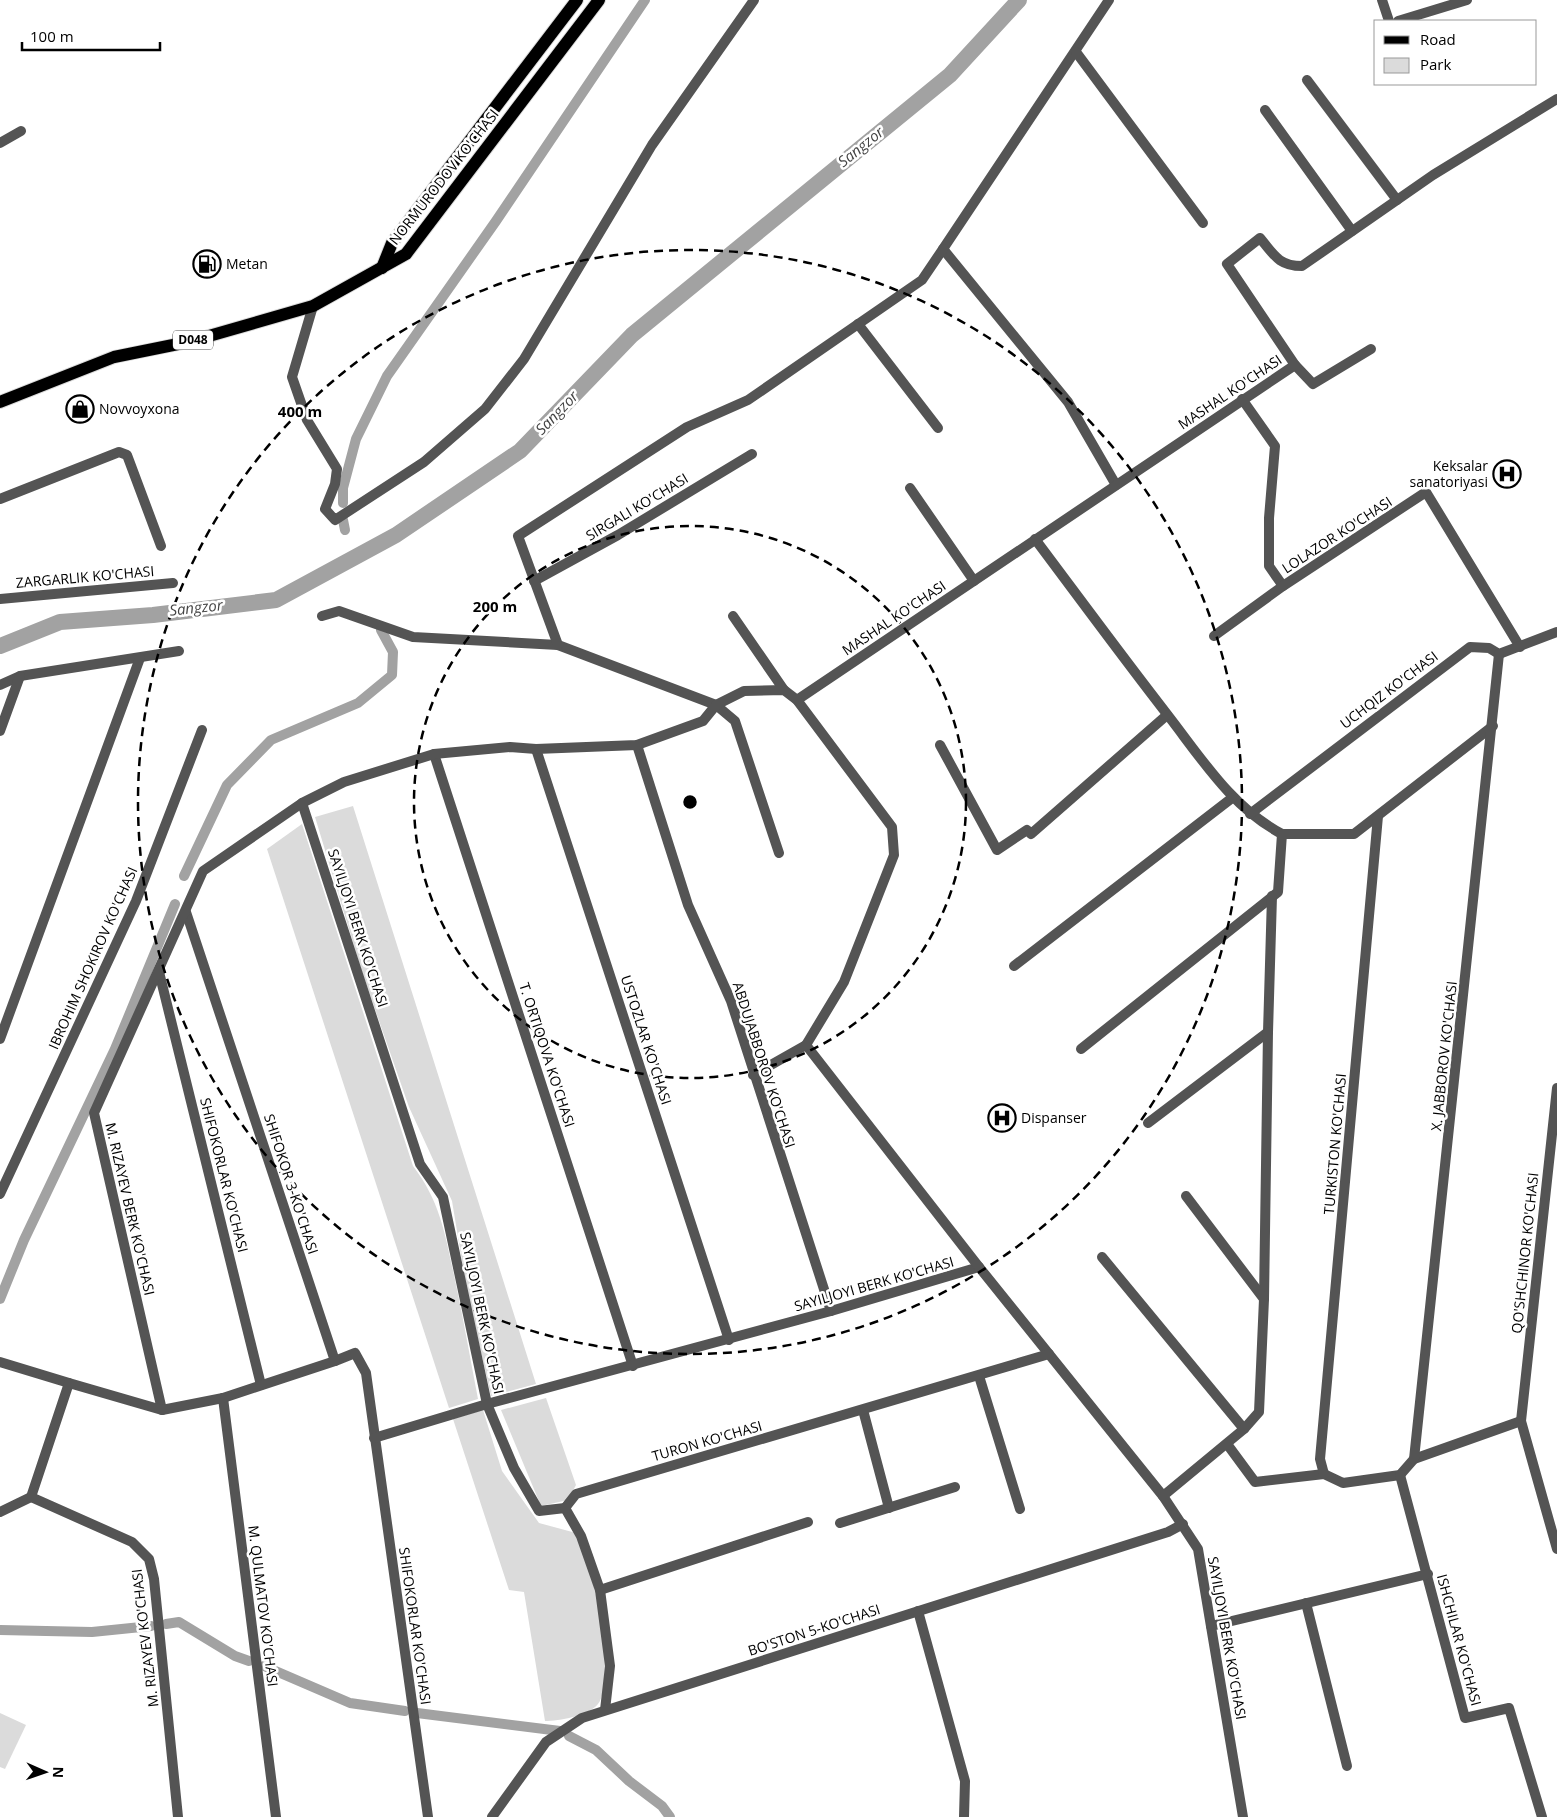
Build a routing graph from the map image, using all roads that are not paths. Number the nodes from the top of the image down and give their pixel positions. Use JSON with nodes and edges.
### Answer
{"nodes":[{"id":1,"x":577,"y":0,"type":"edge"},
{"id":2,"x":599,"y":0,"type":"edge"},
{"id":3,"x":754,"y":0,"type":"edge"},
{"id":4,"x":1109,"y":0,"type":"edge"},
{"id":5,"x":1382,"y":0,"type":"edge"},
{"id":6,"x":1467,"y":0,"type":"edge"},
{"id":7,"x":1389,"y":20,"type":"edge"},
{"id":8,"x":1401,"y":20,"type":"edge"},
{"id":9,"x":1076,"y":52,"type":"junction"},
{"id":10,"x":1307,"y":80,"type":"dead end"},
{"id":11,"x":1557,"y":99,"type":"edge"},
{"id":12,"x":1264,"y":110,"type":"dead end"},
{"id":13,"x":21,"y":131,"type":"dead end"},
{"id":14,"x":0,"y":143,"type":"edge"},
{"id":15,"x":1397,"y":200,"type":"junction"},
{"id":16,"x":1202,"y":223,"type":"dead end"},
{"id":17,"x":1352,"y":231,"type":"junction"},
{"id":18,"x":943,"y":249,"type":"junction"},
{"id":19,"x":382,"y":268,"type":"junction"},
{"id":20,"x":313,"y":306,"type":"junction"},
{"id":21,"x":858,"y":324,"type":"junction"},
{"id":22,"x":1371,"y":349,"type":"dead end"},
{"id":23,"x":1294,"y":365,"type":"junction"},
{"id":24,"x":1242,"y":399,"type":"junction"},
{"id":25,"x":0,"y":402,"type":"edge"},
{"id":26,"x":938,"y":428,"type":"dead end"},
{"id":27,"x":752,"y":454,"type":"dead end"},
{"id":28,"x":1116,"y":485,"type":"junction"},
{"id":29,"x":910,"y":488,"type":"dead end"},
{"id":30,"x":0,"y":499,"type":"edge"},
{"id":31,"x":1035,"y":540,"type":"junction"},
{"id":32,"x":161,"y":546,"type":"dead end"},
{"id":33,"x":974,"y":580,"type":"junction"},
{"id":34,"x":534,"y":581,"type":"junction"},
{"id":35,"x":173,"y":583,"type":"dead end"},
{"id":36,"x":1283,"y":586,"type":"junction"},
{"id":37,"x":0,"y":599,"type":"edge"},
{"id":38,"x":322,"y":616,"type":"dead end"},
{"id":39,"x":733,"y":616,"type":"dead end"},
{"id":40,"x":1557,"y":632,"type":"edge"},
{"id":41,"x":1214,"y":636,"type":"dead end"},
{"id":42,"x":558,"y":645,"type":"junction"},
{"id":43,"x":1520,"y":647,"type":"junction"},
{"id":44,"x":180,"y":651,"type":"dead end"},
{"id":45,"x":1499,"y":654,"type":"junction"},
{"id":46,"x":140,"y":658,"type":"junction"},
{"id":47,"x":20,"y":676,"type":"junction"},
{"id":48,"x":0,"y":684,"type":"edge"},
{"id":49,"x":784,"y":690,"type":"junction"},
{"id":50,"x":797,"y":700,"type":"junction"},
{"id":51,"x":716,"y":705,"type":"junction"},
{"id":52,"x":1167,"y":715,"type":"junction"},
{"id":53,"x":1493,"y":726,"type":"junction"},
{"id":54,"x":202,"y":730,"type":"dead end"},
{"id":55,"x":0,"y":731,"type":"edge"},
{"id":56,"x":637,"y":745,"type":"junction"},
{"id":57,"x":940,"y":745,"type":"dead end"},
{"id":58,"x":536,"y":749,"type":"junction"},
{"id":59,"x":434,"y":754,"type":"junction"},
{"id":60,"x":1232,"y":798,"type":"junction"},
{"id":61,"x":302,"y":803,"type":"junction"},
{"id":62,"x":1250,"y":814,"type":"junction"},
{"id":63,"x":1378,"y":816,"type":"junction"},
{"id":64,"x":1282,"y":834,"type":"junction"},
{"id":65,"x":779,"y":853,"type":"dead end"},
{"id":66,"x":1272,"y":896,"type":"junction"},
{"id":67,"x":186,"y":912,"type":"junction"},
{"id":68,"x":1014,"y":966,"type":"dead end"},
{"id":69,"x":159,"y":972,"type":"junction"},
{"id":70,"x":1268,"y":1032,"type":"junction"},
{"id":71,"x":0,"y":1039,"type":"edge"},
{"id":72,"x":806,"y":1045,"type":"junction"},
{"id":73,"x":1081,"y":1049,"type":"dead end"},
{"id":74,"x":754,"y":1075,"type":"junction"},
{"id":75,"x":1557,"y":1088,"type":"edge"},
{"id":76,"x":1148,"y":1124,"type":"dead end"},
{"id":77,"x":0,"y":1194,"type":"edge"},
{"id":78,"x":1186,"y":1196,"type":"dead end"},
{"id":79,"x":1102,"y":1257,"type":"dead end"},
{"id":80,"x":980,"y":1267,"type":"junction"},
{"id":81,"x":1264,"y":1300,"type":"junction"},
{"id":82,"x":831,"y":1311,"type":"junction"},
{"id":83,"x":729,"y":1340,"type":"junction"},
{"id":84,"x":1049,"y":1354,"type":"junction"},
{"id":85,"x":335,"y":1361,"type":"junction"},
{"id":86,"x":0,"y":1362,"type":"edge"},
{"id":87,"x":633,"y":1366,"type":"junction"},
{"id":88,"x":978,"y":1376,"type":"junction"},
{"id":89,"x":70,"y":1384,"type":"junction"},
{"id":90,"x":261,"y":1385,"type":"junction"},
{"id":91,"x":223,"y":1398,"type":"junction"},
{"id":92,"x":487,"y":1404,"type":"junction"},
{"id":93,"x":162,"y":1410,"type":"junction"},
{"id":94,"x":863,"y":1410,"type":"junction"},
{"id":95,"x":1521,"y":1421,"type":"junction"},
{"id":96,"x":1244,"y":1429,"type":"junction"},
{"id":97,"x":374,"y":1438,"type":"junction"},
{"id":98,"x":1226,"y":1444,"type":"junction"},
{"id":99,"x":1414,"y":1459,"type":"junction"},
{"id":100,"x":1324,"y":1474,"type":"junction"},
{"id":101,"x":1400,"y":1475,"type":"junction"},
{"id":102,"x":955,"y":1487,"type":"dead end"},
{"id":103,"x":1162,"y":1496,"type":"junction"},
{"id":104,"x":31,"y":1498,"type":"junction"},
{"id":105,"x":565,"y":1508,"type":"junction"},
{"id":106,"x":889,"y":1508,"type":"junction"},
{"id":107,"x":1020,"y":1509,"type":"dead end"},
{"id":108,"x":0,"y":1512,"type":"edge"},
{"id":109,"x":808,"y":1522,"type":"dead end"},
{"id":110,"x":840,"y":1523,"type":"dead end"},
{"id":111,"x":1183,"y":1524,"type":"junction"},
{"id":112,"x":1557,"y":1549,"type":"edge"},
{"id":113,"x":1428,"y":1574,"type":"junction"},
{"id":114,"x":600,"y":1590,"type":"junction"},
{"id":115,"x":1306,"y":1603,"type":"junction"},
{"id":116,"x":918,"y":1611,"type":"junction"},
{"id":117,"x":1211,"y":1626,"type":"junction"},
{"id":118,"x":605,"y":1710,"type":"junction"},
{"id":119,"x":1347,"y":1766,"type":"dead end"},
{"id":120,"x":178,"y":1817,"type":"edge"},
{"id":121,"x":276,"y":1817,"type":"edge"},
{"id":122,"x":428,"y":1817,"type":"edge"},
{"id":123,"x":492,"y":1817,"type":"edge"},
{"id":124,"x":964,"y":1817,"type":"edge"},
{"id":125,"x":1243,"y":1817,"type":"edge"},
{"id":126,"x":1542,"y":1817,"type":"edge"}],
"edges":[{"from":1,"to":19,"type":"main road","name":"NORMURODOV KO'CHASI"},
{"from":2,"to":19,"type":"main road","name":"NORMURODOV KO'CHASI","number":"D048"},
{"from":3,"to":20,"type":"street"},
{"from":4,"to":9,"type":"street"},
{"from":5,"to":7,"type":"street"},
{"from":6,"to":8,"type":"street"},
{"from":9,"to":16,"type":"street"},
{"from":9,"to":18,"type":"street"},
{"from":10,"to":15,"type":"street"},
{"from":11,"to":15,"type":"street","name":"MASHAL KO'CHASI"},
{"from":12,"to":17,"type":"street"},
{"from":13,"to":14,"type":"street"},
{"from":15,"to":17,"type":"street","name":"MASHAL KO'CHASI"},
{"from":17,"to":23,"type":"street","name":"MASHAL KO'CHASI"},
{"from":18,"to":21,"type":"street"},
{"from":18,"to":28,"type":"street"},
{"from":19,"to":20,"type":"main road","number":"D048"},
{"from":20,"to":25,"type":"main road","number":"D048"},
{"from":21,"to":26,"type":"street"},
{"from":21,"to":34,"type":"street"},
{"from":22,"to":23,"type":"street"},
{"from":23,"to":24,"type":"street","name":"MASHAL KO'CHASI"},
{"from":24,"to":28,"type":"street","name":"MASHAL KO'CHASI"},
{"from":24,"to":36,"type":"street"},
{"from":27,"to":34,"type":"street","name":"SIRGALI KO'CHASI"},
{"from":28,"to":31,"type":"street","name":"MASHAL KO'CHASI"},
{"from":29,"to":33,"type":"street"},
{"from":30,"to":32,"type":"street"},
{"from":31,"to":33,"type":"street","name":"MASHAL KO'CHASI"},
{"from":31,"to":52,"type":"street"},
{"from":33,"to":50,"type":"street","name":"MASHAL KO'CHASI"},
{"from":34,"to":42,"type":"street"},
{"from":35,"to":37,"type":"street","name":"ZARGARLIK KO'CHASI"},
{"from":36,"to":41,"type":"street","name":"LOLAZOR KO'CHASI"},
{"from":36,"to":43,"type":"street","name":"LOLAZOR KO'CHASI"},
{"from":38,"to":42,"type":"street"},
{"from":39,"to":49,"type":"street"},
{"from":40,"to":43,"type":"street"},
{"from":42,"to":51,"type":"street"},
{"from":43,"to":45,"type":"street"},
{"from":44,"to":46,"type":"street"},
{"from":45,"to":53,"type":"street","name":"X. JABBOROV KO'CHASI"},
{"from":45,"to":62,"type":"street","name":"UCHQIZ KO'CHASI"},
{"from":46,"to":47,"type":"street"},
{"from":46,"to":71,"type":"street"},
{"from":47,"to":48,"type":"street"},
{"from":47,"to":55,"type":"street"},
{"from":49,"to":50,"type":"street"},
{"from":49,"to":51,"type":"street","name":"M. RIZAYEV BERK KO'CHASI"},
{"from":50,"to":72,"type":"street"},
{"from":51,"to":56,"type":"street","name":"M. RIZAYEV BERK KO'CHASI"},
{"from":51,"to":65,"type":"street"},
{"from":52,"to":57,"type":"street"},
{"from":52,"to":60,"type":"street"},
{"from":53,"to":63,"type":"street"},
{"from":53,"to":99,"type":"street","name":"X. JABBOROV KO'CHASI"},
{"from":54,"to":77,"type":"street","name":"IBROHIM SHOKIROV KO'CHASI"},
{"from":56,"to":58,"type":"street","name":"M. RIZAYEV BERK KO'CHASI"},
{"from":56,"to":74,"type":"street","name":"ABDUJABBOROV KO'CHASI"},
{"from":58,"to":59,"type":"street","name":"M. RIZAYEV BERK KO'CHASI"},
{"from":58,"to":83,"type":"street","name":"USTOZLAR KO'CHASI"},
{"from":59,"to":61,"type":"street","name":"M. RIZAYEV BERK KO'CHASI"},
{"from":59,"to":87,"type":"street","name":"T. ORTIQOVA KO'CHASI"},
{"from":60,"to":62,"type":"street"},
{"from":60,"to":68,"type":"street"},
{"from":61,"to":67,"type":"street","name":"M. RIZAYEV BERK KO'CHASI"},
{"from":61,"to":92,"type":"street","name":"SAYILJOYI BERK KO'CHASI"},
{"from":62,"to":64,"type":"street"},
{"from":63,"to":64,"type":"street"},
{"from":63,"to":100,"type":"street","name":"TURKISTON KO'CHASI"},
{"from":64,"to":66,"type":"street"},
{"from":66,"to":70,"type":"street"},
{"from":66,"to":73,"type":"street"},
{"from":67,"to":69,"type":"street","name":"M. RIZAYEV BERK KO'CHASI"},
{"from":67,"to":85,"type":"street","name":"SHIFOKOR 3-KO'CHASI"},
{"from":69,"to":90,"type":"street","name":"SHIFOKORLAR KO'CHASI"},
{"from":69,"to":93,"type":"street","name":"M. RIZAYEV BERK KO'CHASI"},
{"from":70,"to":76,"type":"street"},
{"from":70,"to":81,"type":"street"},
{"from":72,"to":74,"type":"street"},
{"from":72,"to":80,"type":"street","name":"SAYILJOYI BERK KO'CHASI"},
{"from":74,"to":82,"type":"street","name":"ABDUJABBOROV KO'CHASI"},
{"from":75,"to":95,"type":"street","name":"QO'SHCHINOR KO'CHASI"},
{"from":78,"to":81,"type":"street"},
{"from":79,"to":96,"type":"street"},
{"from":80,"to":82,"type":"street","name":"SAYILJOYI BERK KO'CHASI"},
{"from":80,"to":84,"type":"street","name":"SAYILJOYI BERK KO'CHASI"},
{"from":81,"to":96,"type":"street"},
{"from":82,"to":83,"type":"street","name":"SAYILJOYI BERK KO'CHASI"},
{"from":83,"to":87,"type":"street","name":"SAYILJOYI BERK KO'CHASI"},
{"from":84,"to":88,"type":"street","name":"TURON KO'CHASI"},
{"from":84,"to":103,"type":"street","name":"SAYILJOYI BERK KO'CHASI"},
{"from":85,"to":90,"type":"street"},
{"from":85,"to":97,"type":"street"},
{"from":86,"to":89,"type":"street"},
{"from":87,"to":92,"type":"street","name":"SAYILJOYI BERK KO'CHASI"},
{"from":88,"to":94,"type":"street","name":"TURON KO'CHASI"},
{"from":88,"to":107,"type":"street"},
{"from":89,"to":93,"type":"street"},
{"from":89,"to":104,"type":"street"},
{"from":90,"to":91,"type":"street"},
{"from":91,"to":93,"type":"street"},
{"from":91,"to":121,"type":"street","name":"M. QULMATOV KO'CHASI"},
{"from":92,"to":97,"type":"street"},
{"from":92,"to":105,"type":"street"},
{"from":94,"to":105,"type":"street","name":"TURON KO'CHASI"},
{"from":94,"to":106,"type":"street"},
{"from":95,"to":99,"type":"street"},
{"from":95,"to":112,"type":"street"},
{"from":96,"to":98,"type":"street"},
{"from":97,"to":122,"type":"street","name":"SHIFOKORLAR KO'CHASI"},
{"from":98,"to":100,"type":"street"},
{"from":98,"to":103,"type":"street"},
{"from":99,"to":101,"type":"street"},
{"from":100,"to":101,"type":"street"},
{"from":101,"to":113,"type":"street","name":"ISHCHILAR KO'CHASI"},
{"from":102,"to":106,"type":"street"},
{"from":103,"to":111,"type":"street","name":"SAYILJOYI BERK KO'CHASI"},
{"from":104,"to":108,"type":"street"},
{"from":104,"to":120,"type":"street","name":"M. RIZAYEV KO'CHASI"},
{"from":105,"to":114,"type":"street"},
{"from":106,"to":110,"type":"street"},
{"from":109,"to":114,"type":"street"},
{"from":111,"to":116,"type":"street","name":"BO'STON 5-KO'CHASI"},
{"from":111,"to":117,"type":"street","name":"SAYILJOYI BERK KO'CHASI"},
{"from":113,"to":115,"type":"street"},
{"from":113,"to":126,"type":"street","name":"ISHCHILAR KO'CHASI"},
{"from":114,"to":118,"type":"street"},
{"from":115,"to":117,"type":"street"},
{"from":115,"to":119,"type":"street"},
{"from":116,"to":118,"type":"street","name":"BO'STON 5-KO'CHASI"},
{"from":116,"to":124,"type":"street"},
{"from":117,"to":125,"type":"street","name":"SAYILJOYI BERK KO'CHASI"},
{"from":118,"to":123,"type":"street","name":"BO'STON 5-KO'CHASI"}]}
